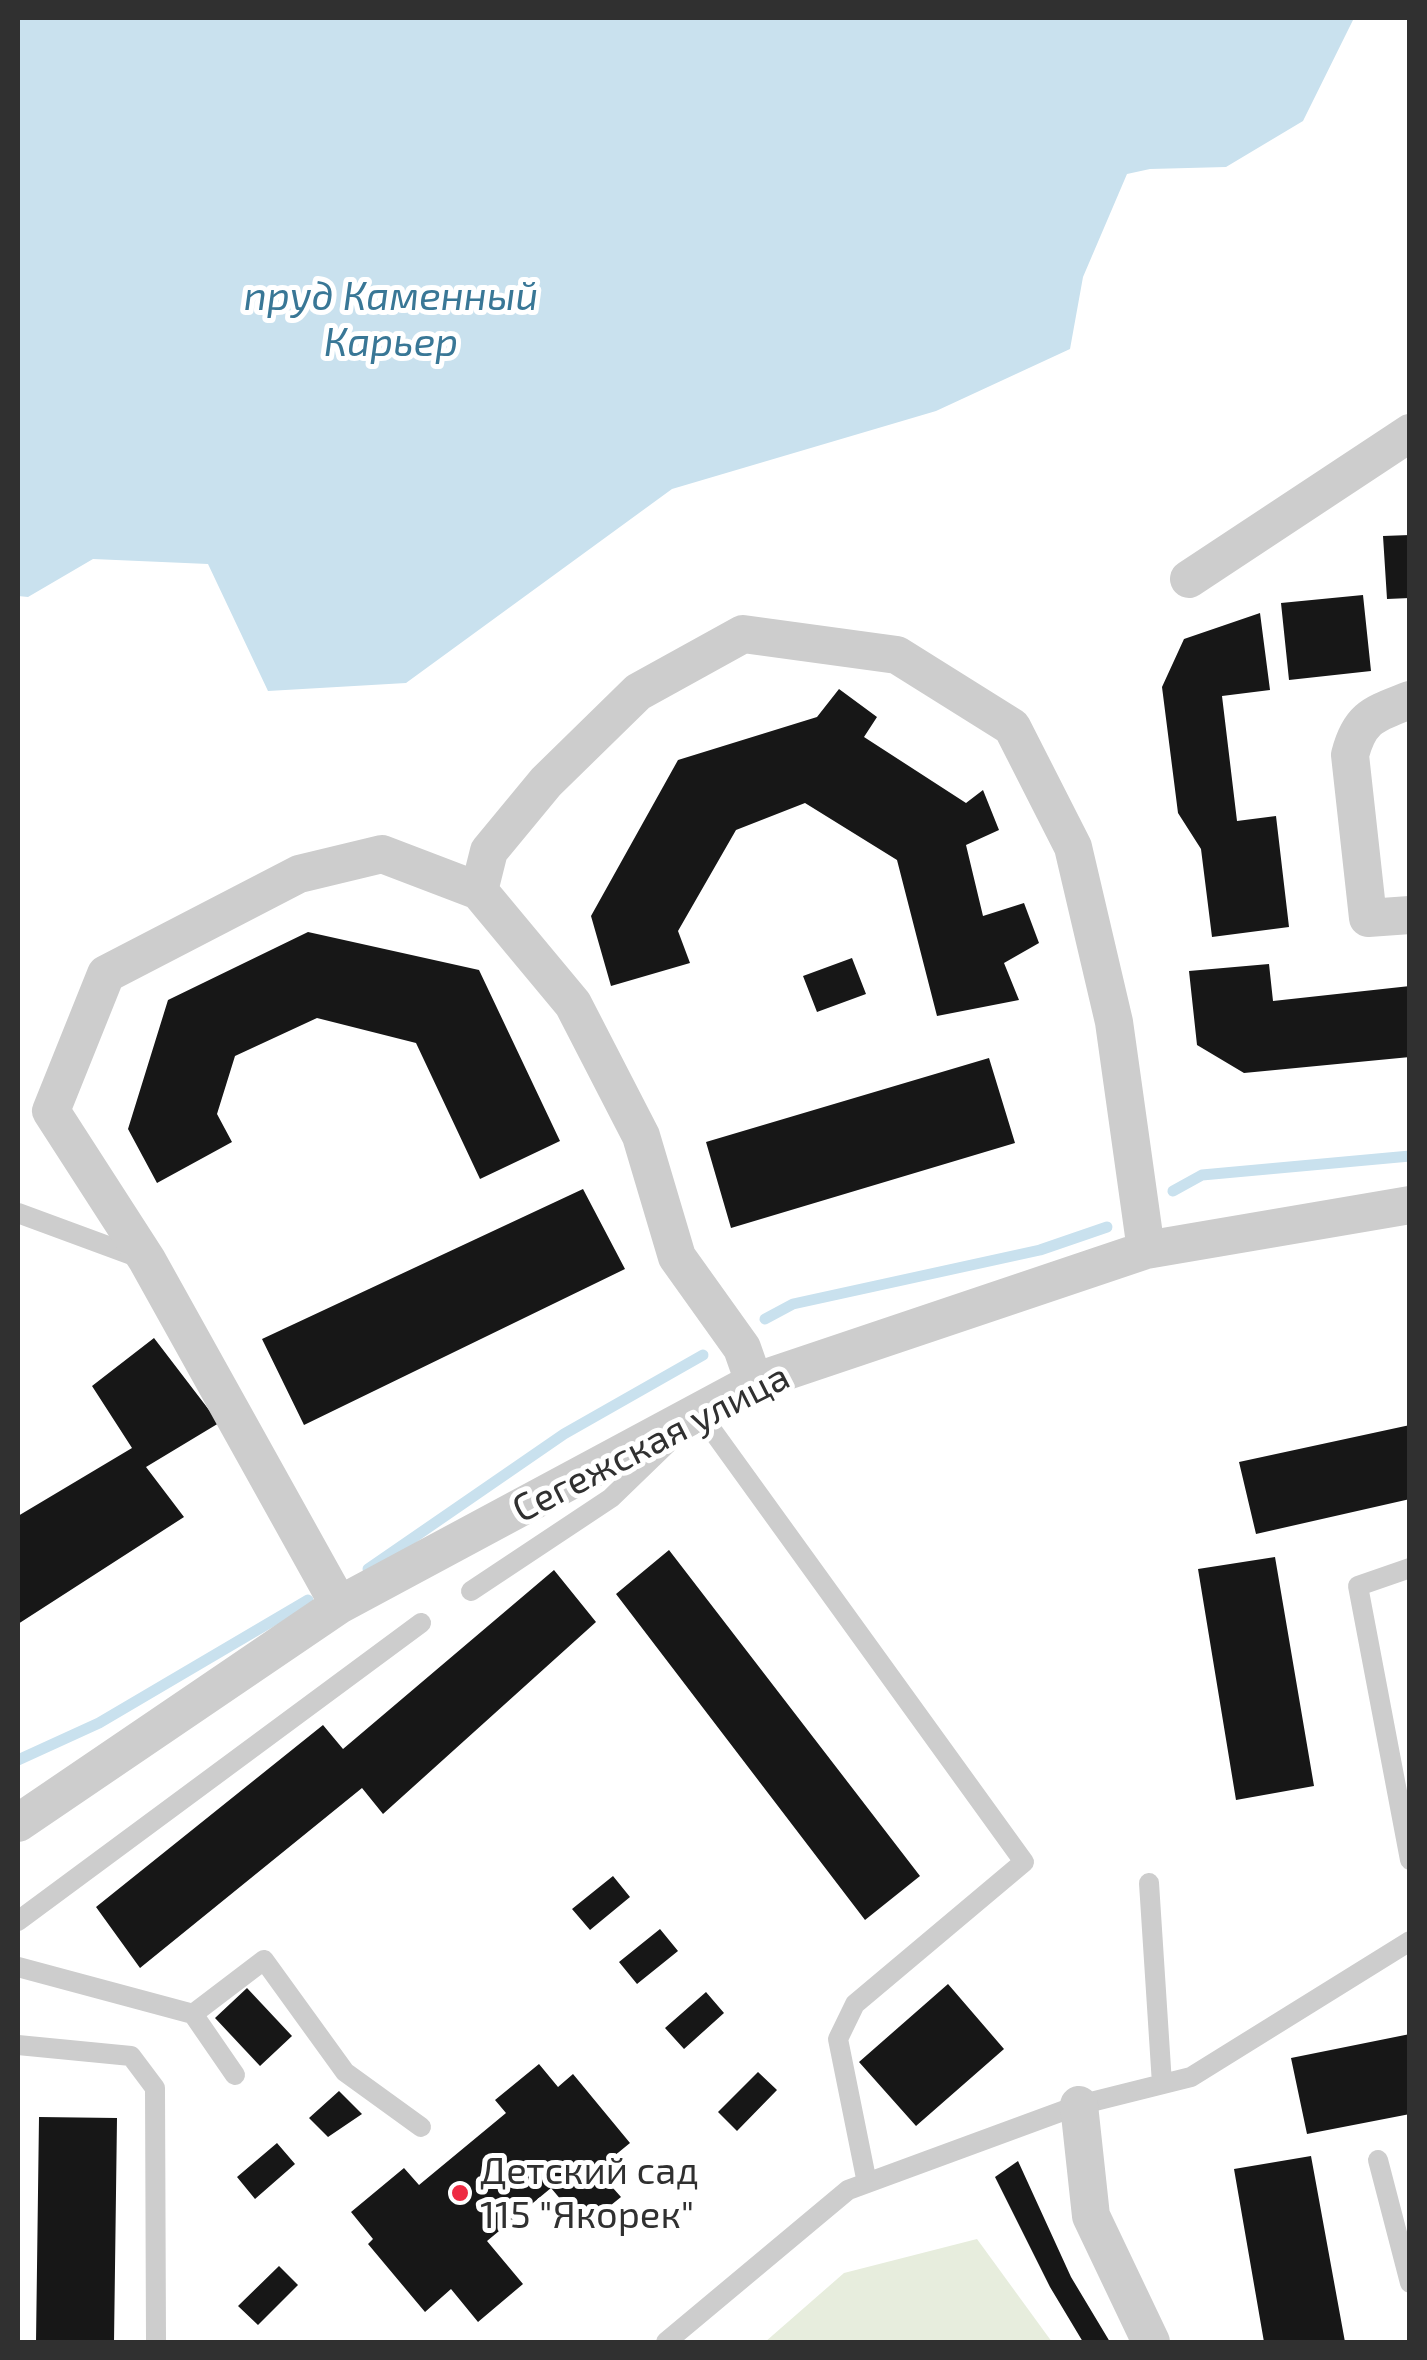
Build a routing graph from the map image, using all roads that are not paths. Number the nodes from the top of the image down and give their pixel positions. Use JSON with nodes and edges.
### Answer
{"nodes":[{"id":1,"x":1410,"y":433,"type":"edge"},
{"id":2,"x":1189,"y":579,"type":"dead end"},
{"id":3,"x":1410,"y":700,"type":"edge"},
{"id":4,"x":479,"y":891,"type":"junction"},
{"id":5,"x":1410,"y":915,"type":"edge"},
{"id":6,"x":1410,"y":1205,"type":"edge"},
{"id":7,"x":18,"y":1213,"type":"edge"},
{"id":8,"x":1146,"y":1250,"type":"junction"},
{"id":9,"x":147,"y":1260,"type":"junction"},
{"id":10,"x":754,"y":1382,"type":"junction"},
{"id":11,"x":699,"y":1412,"type":"junction"},
{"id":12,"x":1410,"y":1568,"type":"edge"},
{"id":13,"x":471,"y":1591,"type":"dead end"},
{"id":14,"x":339,"y":1606,"type":"junction"},
{"id":15,"x":421,"y":1622,"type":"dead end"},
{"id":16,"x":18,"y":1823,"type":"edge"},
{"id":17,"x":1410,"y":1860,"type":"edge"},
{"id":18,"x":1149,"y":1883,"type":"dead end"},
{"id":19,"x":18,"y":1922,"type":"edge"},
{"id":20,"x":1410,"y":1941,"type":"edge"},
{"id":21,"x":18,"y":1966,"type":"edge"},
{"id":22,"x":193,"y":2014,"type":"junction"},
{"id":23,"x":18,"y":2044,"type":"edge"},
{"id":24,"x":234,"y":2075,"type":"dead end"},
{"id":25,"x":1162,"y":2084,"type":"junction"},
{"id":26,"x":1079,"y":2105,"type":"junction"},
{"id":27,"x":421,"y":2128,"type":"dead end"},
{"id":28,"x":1378,"y":2160,"type":"dead end"},
{"id":29,"x":867,"y":2184,"type":"junction"},
{"id":30,"x":1410,"y":2282,"type":"edge"},
{"id":31,"x":156,"y":2342,"type":"edge"},
{"id":32,"x":666,"y":2342,"type":"edge"},
{"id":33,"x":1151,"y":2342,"type":"edge"}],
"edges":[{"from":1,"to":2,"type":"street"},
{"from":3,"to":5,"type":"street"},
{"from":4,"to":8,"type":"street"},
{"from":4,"to":9,"type":"street"},
{"from":4,"to":10,"type":"street"},
{"from":6,"to":8,"type":"street","name":"Сегежская улица"},
{"from":7,"to":9,"type":"lane"},
{"from":8,"to":10,"type":"street","name":"Сегежская улица"},
{"from":9,"to":14,"type":"street"},
{"from":10,"to":11,"type":"street","name":"Сегежская улица"},
{"from":11,"to":13,"type":"lane"},
{"from":11,"to":14,"type":"street","name":"Сегежская улица"},
{"from":11,"to":29,"type":"lane"},
{"from":12,"to":17,"type":"lane"},
{"from":14,"to":16,"type":"street","name":"Сегежская улица"},
{"from":15,"to":19,"type":"lane"},
{"from":18,"to":25,"type":"lane"},
{"from":20,"to":25,"type":"lane"},
{"from":21,"to":22,"type":"lane"},
{"from":22,"to":24,"type":"lane"},
{"from":22,"to":27,"type":"lane"},
{"from":23,"to":31,"type":"lane"},
{"from":25,"to":26,"type":"lane"},
{"from":26,"to":29,"type":"lane"},
{"from":26,"to":33,"type":"street"},
{"from":28,"to":30,"type":"lane"},
{"from":29,"to":32,"type":"lane"}]}
